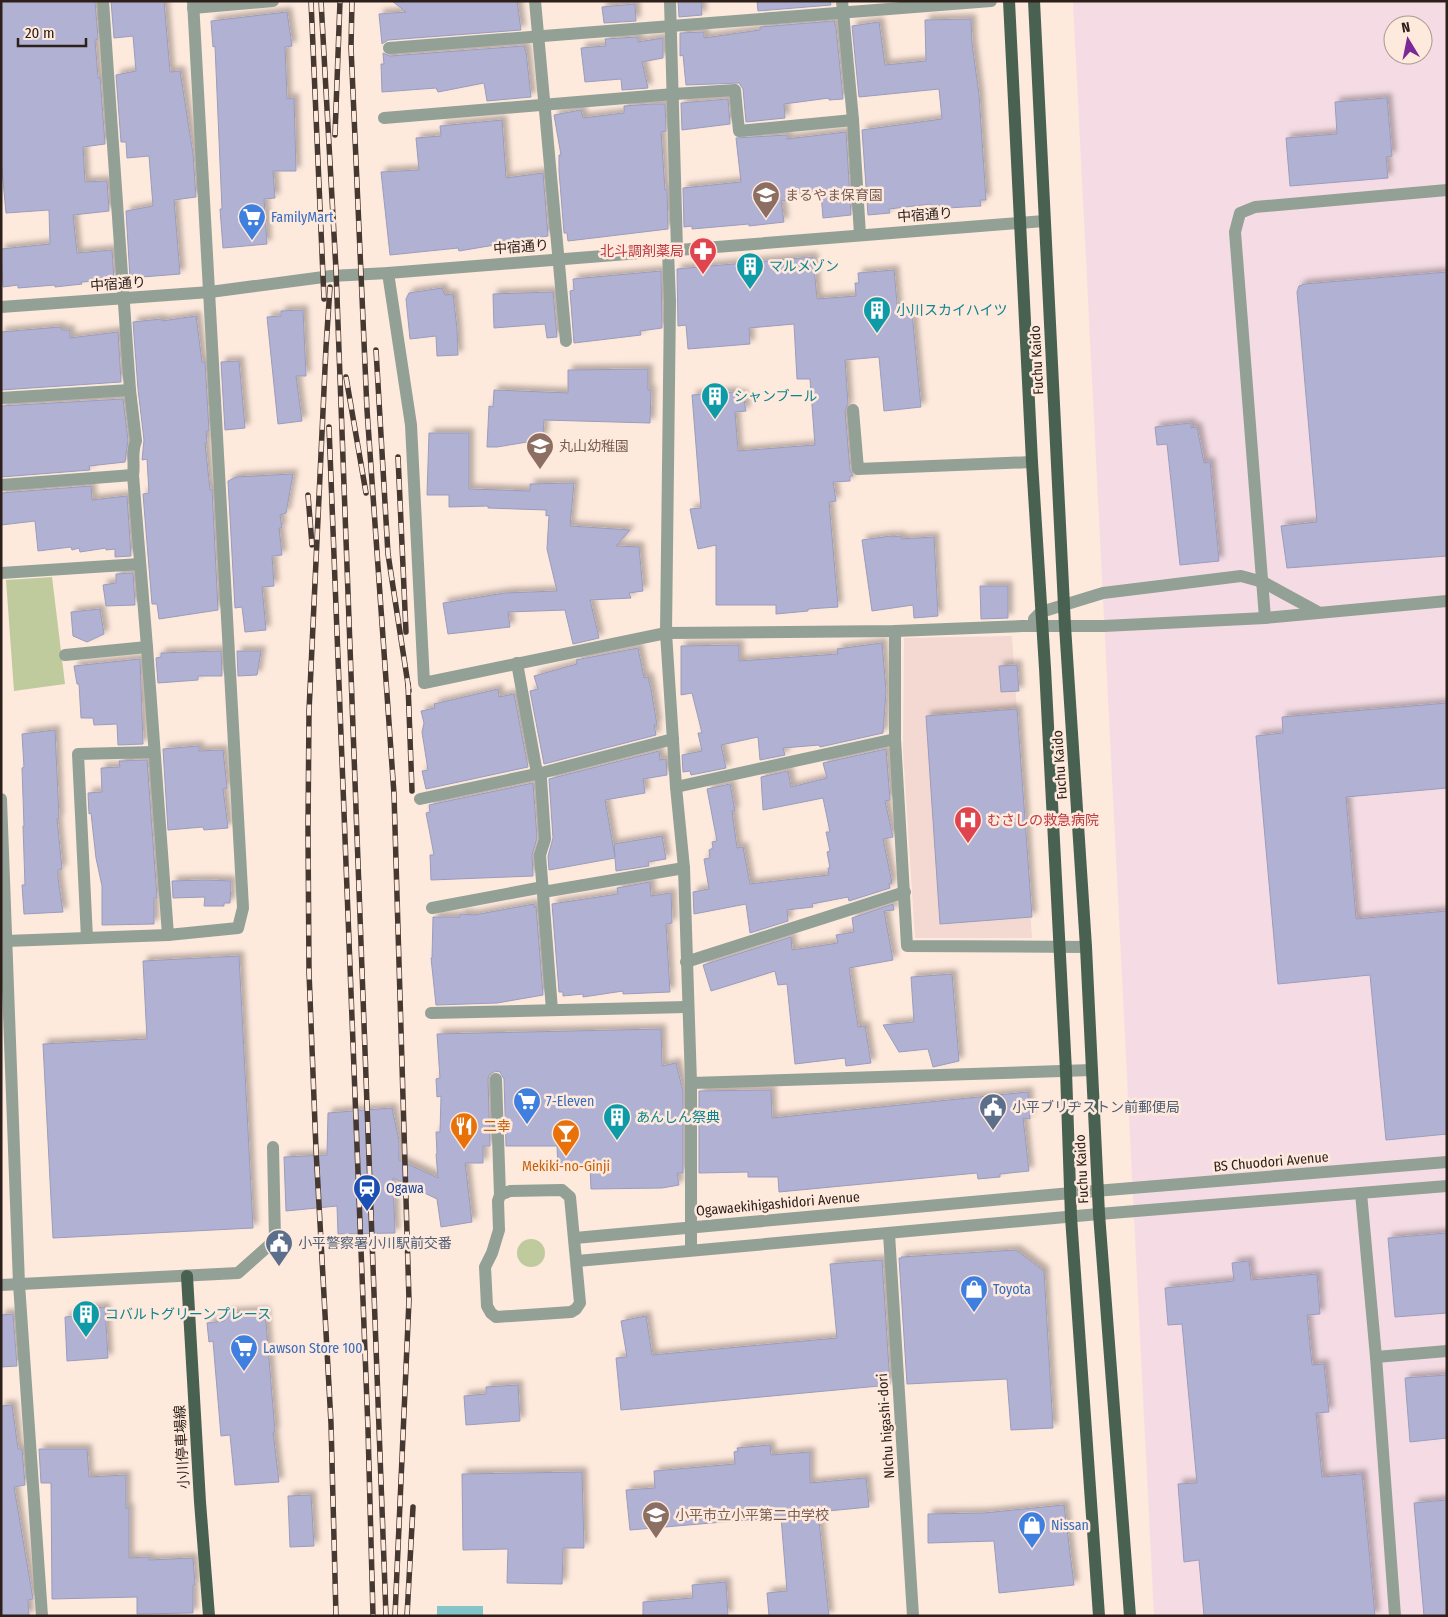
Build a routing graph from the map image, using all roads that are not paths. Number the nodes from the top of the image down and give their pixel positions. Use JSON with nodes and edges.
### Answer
{"nodes":[{"id":1,"x":103,"y":1,"type":"edge"},
{"id":2,"x":273,"y":1,"type":"edge"},
{"id":3,"x":535,"y":1,"type":"edge"},
{"id":4,"x":670,"y":1,"type":"edge"},
{"id":5,"x":991,"y":1,"type":"edge"},
{"id":6,"x":1009,"y":1,"type":"edge"},
{"id":7,"x":1034,"y":1,"type":"edge"},
{"id":8,"x":193,"y":5,"type":"edge"},
{"id":9,"x":842,"y":6,"type":"edge"},
{"id":10,"x":672,"y":27,"type":"junction"},
{"id":11,"x":538,"y":36,"type":"junction"},
{"id":12,"x":389,"y":48,"type":"dead end"},
{"id":13,"x":674,"y":94,"type":"junction"},
{"id":14,"x":544,"y":105,"type":"junction"},
{"id":15,"x":384,"y":118,"type":"dead end"},
{"id":16,"x":852,"y":120,"type":"junction"},
{"id":17,"x":1447,"y":190,"type":"edge"},
{"id":18,"x":1044,"y":221,"type":"junction"},
{"id":19,"x":1020,"y":223,"type":"junction"},
{"id":20,"x":860,"y":235,"type":"junction"},
{"id":21,"x":672,"y":250,"type":"junction"},
{"id":22,"x":559,"y":259,"type":"junction"},
{"id":23,"x":388,"y":273,"type":"junction"},
{"id":24,"x":210,"y":292,"type":"junction"},
{"id":25,"x":123,"y":299,"type":"junction"},
{"id":26,"x":1,"y":307,"type":"edge"},
{"id":27,"x":566,"y":341,"type":"dead end"},
{"id":28,"x":130,"y":390,"type":"junction"},
{"id":29,"x":1,"y":398,"type":"edge"},
{"id":30,"x":853,"y":410,"type":"dead end"},
{"id":31,"x":1032,"y":462,"type":"junction"},
{"id":32,"x":133,"y":475,"type":"junction"},
{"id":33,"x":1,"y":485,"type":"edge"},
{"id":34,"x":140,"y":564,"type":"junction"},
{"id":35,"x":1,"y":572,"type":"edge"},
{"id":36,"x":1263,"y":582,"type":"junction"},
{"id":37,"x":1447,"y":602,"type":"edge"},
{"id":38,"x":1064,"y":604,"type":"junction"},
{"id":39,"x":1041,"y":612,"type":"junction"},
{"id":40,"x":1318,"y":612,"type":"junction"},
{"id":41,"x":1265,"y":618,"type":"junction"},
{"id":42,"x":1027,"y":626,"type":"junction"},
{"id":43,"x":1065,"y":626,"type":"junction"},
{"id":44,"x":1042,"y":627,"type":"junction"},
{"id":45,"x":895,"y":631,"type":"junction"},
{"id":46,"x":666,"y":633,"type":"junction"},
{"id":47,"x":148,"y":647,"type":"junction"},
{"id":48,"x":65,"y":655,"type":"dead end"},
{"id":49,"x":517,"y":663,"type":"junction"},
{"id":50,"x":673,"y":739,"type":"junction"},
{"id":51,"x":895,"y":739,"type":"junction"},
{"id":52,"x":154,"y":752,"type":"junction"},
{"id":53,"x":537,"y":773,"type":"junction"},
{"id":54,"x":676,"y":787,"type":"junction"},
{"id":55,"x":1,"y":799,"type":"edge"},
{"id":56,"x":420,"y":799,"type":"dead end"},
{"id":57,"x":684,"y":868,"type":"junction"},
{"id":58,"x":543,"y":890,"type":"junction"},
{"id":59,"x":905,"y":892,"type":"junction"},
{"id":60,"x":432,"y":908,"type":"dead end"},
{"id":61,"x":168,"y":935,"type":"junction"},
{"id":62,"x":88,"y":938,"type":"junction"},
{"id":63,"x":6,"y":941,"type":"junction"},
{"id":64,"x":1059,"y":947,"type":"junction"},
{"id":65,"x":1086,"y":947,"type":"junction"},
{"id":66,"x":686,"y":962,"type":"junction"},
{"id":67,"x":688,"y":1007,"type":"junction"},
{"id":68,"x":552,"y":1010,"type":"junction"},
{"id":69,"x":431,"y":1013,"type":"dead end"},
{"id":70,"x":1092,"y":1070,"type":"junction"},
{"id":71,"x":1066,"y":1071,"type":"junction"},
{"id":72,"x":496,"y":1079,"type":"dead end"},
{"id":73,"x":691,"y":1083,"type":"junction"},
{"id":74,"x":273,"y":1148,"type":"dead end"},
{"id":75,"x":1447,"y":1162,"type":"edge"},
{"id":76,"x":1447,"y":1186,"type":"edge"},
{"id":77,"x":1098,"y":1191,"type":"junction"},
{"id":78,"x":1071,"y":1193,"type":"junction"},
{"id":79,"x":1361,"y":1193,"type":"junction"},
{"id":80,"x":500,"y":1195,"type":"junction"},
{"id":81,"x":1099,"y":1214,"type":"junction"},
{"id":82,"x":1071,"y":1217,"type":"junction"},
{"id":83,"x":691,"y":1226,"type":"junction"},
{"id":84,"x":889,"y":1234,"type":"junction"},
{"id":85,"x":575,"y":1238,"type":"junction"},
{"id":86,"x":691,"y":1250,"type":"junction"},
{"id":87,"x":577,"y":1262,"type":"junction"},
{"id":88,"x":187,"y":1276,"type":"junction"},
{"id":89,"x":19,"y":1284,"type":"junction"},
{"id":90,"x":1,"y":1285,"type":"edge"},
{"id":91,"x":1447,"y":1351,"type":"edge"},
{"id":92,"x":1376,"y":1357,"type":"junction"},
{"id":93,"x":42,"y":1616,"type":"edge"},
{"id":94,"x":209,"y":1616,"type":"edge"},
{"id":95,"x":913,"y":1616,"type":"edge"},
{"id":96,"x":1099,"y":1616,"type":"edge"},
{"id":97,"x":1130,"y":1616,"type":"edge"},
{"id":98,"x":1394,"y":1616,"type":"edge"}],
"edges":[{"from":1,"to":25,"type":"street"},
{"from":2,"to":8,"type":"street"},
{"from":3,"to":11,"type":"street"},
{"from":4,"to":10,"type":"street"},
{"from":5,"to":9,"type":"street"},
{"from":6,"to":19,"type":"main road","name":"Fuchu Kaido"},
{"from":7,"to":18,"type":"main road","name":"Fuchu Kaido"},
{"from":8,"to":24,"type":"street"},
{"from":9,"to":10,"type":"street"},
{"from":9,"to":16,"type":"street"},
{"from":10,"to":11,"type":"street"},
{"from":10,"to":13,"type":"street"},
{"from":11,"to":12,"type":"street"},
{"from":11,"to":14,"type":"street"},
{"from":13,"to":14,"type":"street"},
{"from":13,"to":16,"type":"street"},
{"from":13,"to":21,"type":"street"},
{"from":14,"to":15,"type":"street"},
{"from":14,"to":22,"type":"street"},
{"from":16,"to":20,"type":"street"},
{"from":17,"to":36,"type":"street"},
{"from":18,"to":19,"type":"street","name":"中宿通り"},
{"from":18,"to":38,"type":"main road","name":"Fuchu Kaido"},
{"from":19,"to":20,"type":"street","name":"中宿通り"},
{"from":19,"to":31,"type":"main road","name":"Fuchu Kaido"},
{"from":20,"to":21,"type":"street","name":"中宿通り"},
{"from":21,"to":22,"type":"street","name":"中宿通り"},
{"from":21,"to":46,"type":"street"},
{"from":22,"to":23,"type":"street","name":"中宿通り"},
{"from":22,"to":27,"type":"street"},
{"from":23,"to":24,"type":"street","name":"中宿通り"},
{"from":23,"to":49,"type":"street"},
{"from":24,"to":25,"type":"street","name":"中宿通り"},
{"from":24,"to":61,"type":"street"},
{"from":25,"to":26,"type":"street","name":"中宿通り"},
{"from":25,"to":28,"type":"street"},
{"from":28,"to":29,"type":"street"},
{"from":28,"to":32,"type":"street"},
{"from":30,"to":31,"type":"street"},
{"from":31,"to":39,"type":"main road","name":"Fuchu Kaido"},
{"from":32,"to":33,"type":"street"},
{"from":32,"to":34,"type":"street"},
{"from":34,"to":35,"type":"street"},
{"from":34,"to":47,"type":"street"},
{"from":36,"to":38,"type":"street"},
{"from":36,"to":40,"type":"street"},
{"from":36,"to":41,"type":"street"},
{"from":37,"to":40,"type":"street"},
{"from":38,"to":39,"type":"street"},
{"from":38,"to":43,"type":"main road","name":"Fuchu Kaido"},
{"from":39,"to":42,"type":"street"},
{"from":39,"to":44,"type":"main road","name":"Fuchu Kaido"},
{"from":40,"to":41,"type":"street"},
{"from":41,"to":43,"type":"street"},
{"from":42,"to":44,"type":"street"},
{"from":42,"to":45,"type":"street"},
{"from":43,"to":44,"type":"street"},
{"from":43,"to":65,"type":"main road","name":"Fuchu Kaido"},
{"from":44,"to":64,"type":"main road","name":"Fuchu Kaido"},
{"from":45,"to":46,"type":"street"},
{"from":45,"to":51,"type":"street"},
{"from":46,"to":49,"type":"street"},
{"from":46,"to":50,"type":"street"},
{"from":47,"to":48,"type":"street"},
{"from":47,"to":52,"type":"street"},
{"from":49,"to":53,"type":"street"},
{"from":50,"to":53,"type":"street"},
{"from":50,"to":54,"type":"street"},
{"from":51,"to":54,"type":"street"},
{"from":51,"to":59,"type":"street"},
{"from":52,"to":61,"type":"street"},
{"from":52,"to":62,"type":"street"},
{"from":53,"to":56,"type":"street"},
{"from":53,"to":58,"type":"street"},
{"from":54,"to":57,"type":"street"},
{"from":55,"to":63,"type":"street"},
{"from":57,"to":58,"type":"street"},
{"from":57,"to":66,"type":"street"},
{"from":58,"to":60,"type":"street"},
{"from":58,"to":68,"type":"street"},
{"from":59,"to":64,"type":"street"},
{"from":59,"to":66,"type":"street"},
{"from":61,"to":62,"type":"street"},
{"from":62,"to":63,"type":"street"},
{"from":63,"to":89,"type":"street"},
{"from":64,"to":65,"type":"street"},
{"from":64,"to":71,"type":"main road","name":"Fuchu Kaido"},
{"from":65,"to":70,"type":"main road","name":"Fuchu Kaido"},
{"from":66,"to":67,"type":"street"},
{"from":67,"to":68,"type":"street"},
{"from":67,"to":73,"type":"street"},
{"from":68,"to":69,"type":"street"},
{"from":70,"to":71,"type":"street"},
{"from":70,"to":77,"type":"main road","name":"Fuchu Kaido"},
{"from":71,"to":73,"type":"street"},
{"from":71,"to":78,"type":"main road","name":"Fuchu Kaido"},
{"from":72,"to":80,"type":"street"},
{"from":73,"to":83,"type":"street"},
{"from":74,"to":88,"type":"street"},
{"from":75,"to":77,"type":"street","name":"BS Chuodori Avenue"},
{"from":76,"to":79,"type":"street"},
{"from":77,"to":78,"type":"street","name":"Ogawaekihigashidori Avenue"},
{"from":77,"to":81,"type":"main road","name":"Fuchu Kaido"},
{"from":78,"to":82,"type":"main road","name":"Fuchu Kaido"},
{"from":78,"to":83,"type":"street","name":"Ogawaekihigashidori Avenue"},
{"from":79,"to":81,"type":"street"},
{"from":79,"to":92,"type":"street"},
{"from":80,"to":85,"type":"street"},
{"from":80,"to":87,"type":"street"},
{"from":81,"to":82,"type":"street"},
{"from":81,"to":97,"type":"main road","name":"Fuchu Kaido"},
{"from":82,"to":84,"type":"street"},
{"from":82,"to":96,"type":"main road","name":"Fuchu Kaido"},
{"from":83,"to":85,"type":"street","name":"Ogawaekihigashidori Avenue"},
{"from":83,"to":86,"type":"street"},
{"from":84,"to":86,"type":"street"},
{"from":84,"to":95,"type":"street","name":"NIchu higashi-dori"},
{"from":85,"to":87,"type":"street"},
{"from":86,"to":87,"type":"street"},
{"from":88,"to":89,"type":"street"},
{"from":88,"to":94,"type":"main road","name":"小川停車場線"},
{"from":89,"to":90,"type":"street"},
{"from":89,"to":93,"type":"street"},
{"from":91,"to":92,"type":"street"},
{"from":92,"to":98,"type":"street"}]}
